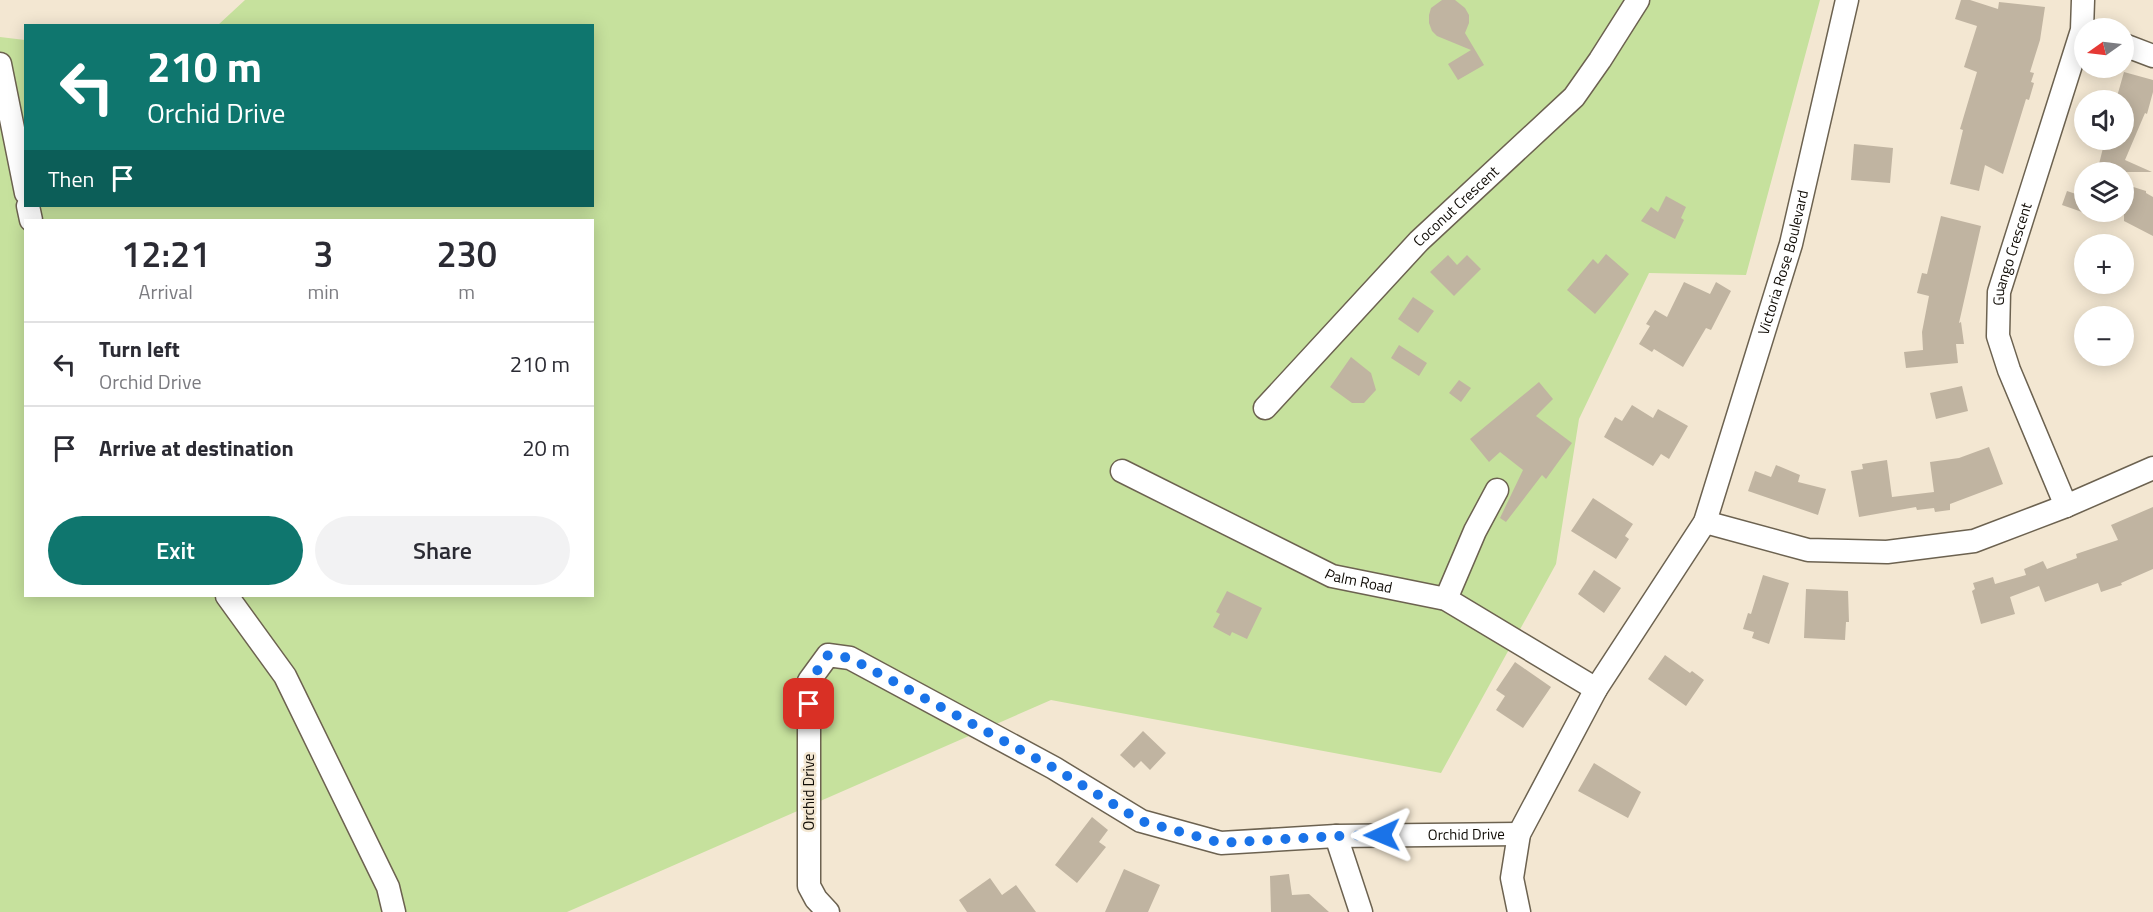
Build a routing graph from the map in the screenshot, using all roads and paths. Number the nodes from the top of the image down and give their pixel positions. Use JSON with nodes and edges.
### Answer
{"nodes":[{"id":1,"x":1638,"y":0,"type":"edge"},
{"id":2,"x":1847,"y":0,"type":"edge"},
{"id":3,"x":2083,"y":0,"type":"edge"},
{"id":4,"x":2083,"y":18,"type":"edge"},
{"id":5,"x":2134,"y":49,"type":"edge"},
{"id":6,"x":2153,"y":56,"type":"edge"},
{"id":7,"x":2074,"y":58,"type":"edge"},
{"id":8,"x":0,"y":64,"type":"edge"},
{"id":9,"x":24,"y":183,"type":"edge"},
{"id":10,"x":1265,"y":408,"type":"dead end"},
{"id":11,"x":2153,"y":468,"type":"edge"},
{"id":12,"x":1122,"y":471,"type":"dead end"},
{"id":13,"x":1497,"y":490,"type":"dead end"},
{"id":14,"x":2066,"y":506,"type":"junction"},
{"id":15,"x":1705,"y":522,"type":"junction"},
{"id":16,"x":228,"y":597,"type":"edge"},
{"id":17,"x":1446,"y":599,"type":"junction"},
{"id":18,"x":1596,"y":689,"type":"junction"},
{"id":19,"x":1519,"y":834,"type":"junction"},
{"id":20,"x":1336,"y":836,"type":"junction"},
{"id":21,"x":394,"y":912,"type":"edge"},
{"id":22,"x":827,"y":912,"type":"edge"},
{"id":23,"x":1361,"y":912,"type":"edge"},
{"id":24,"x":1519,"y":912,"type":"edge"}],
"edges":[{"from":1,"to":10,"type":"street","name":"Coconut Crescent"},
{"from":2,"to":15,"type":"street","name":"Victoria Rose Boulevard"},
{"from":3,"to":4,"type":"street","name":"Guango Crescent"},
{"from":5,"to":6,"type":"street"},
{"from":7,"to":14,"type":"street","name":"Guango Crescent"},
{"from":8,"to":9,"type":"street"},
{"from":11,"to":14,"type":"street"},
{"from":12,"to":17,"type":"street","name":"Palm Road"},
{"from":13,"to":17,"type":"street"},
{"from":14,"to":15,"type":"street"},
{"from":15,"to":18,"type":"street","name":"Victoria Rose Boulevard"},
{"from":16,"to":21,"type":"street"},
{"from":17,"to":18,"type":"street","name":"Palm Road"},
{"from":18,"to":19,"type":"street","name":"Victoria Rose Boulevard"},
{"from":19,"to":20,"type":"street","name":"Orchid Drive"},
{"from":19,"to":24,"type":"street"},
{"from":20,"to":22,"type":"street","name":"Orchid Drive"},
{"from":20,"to":23,"type":"street"}]}
